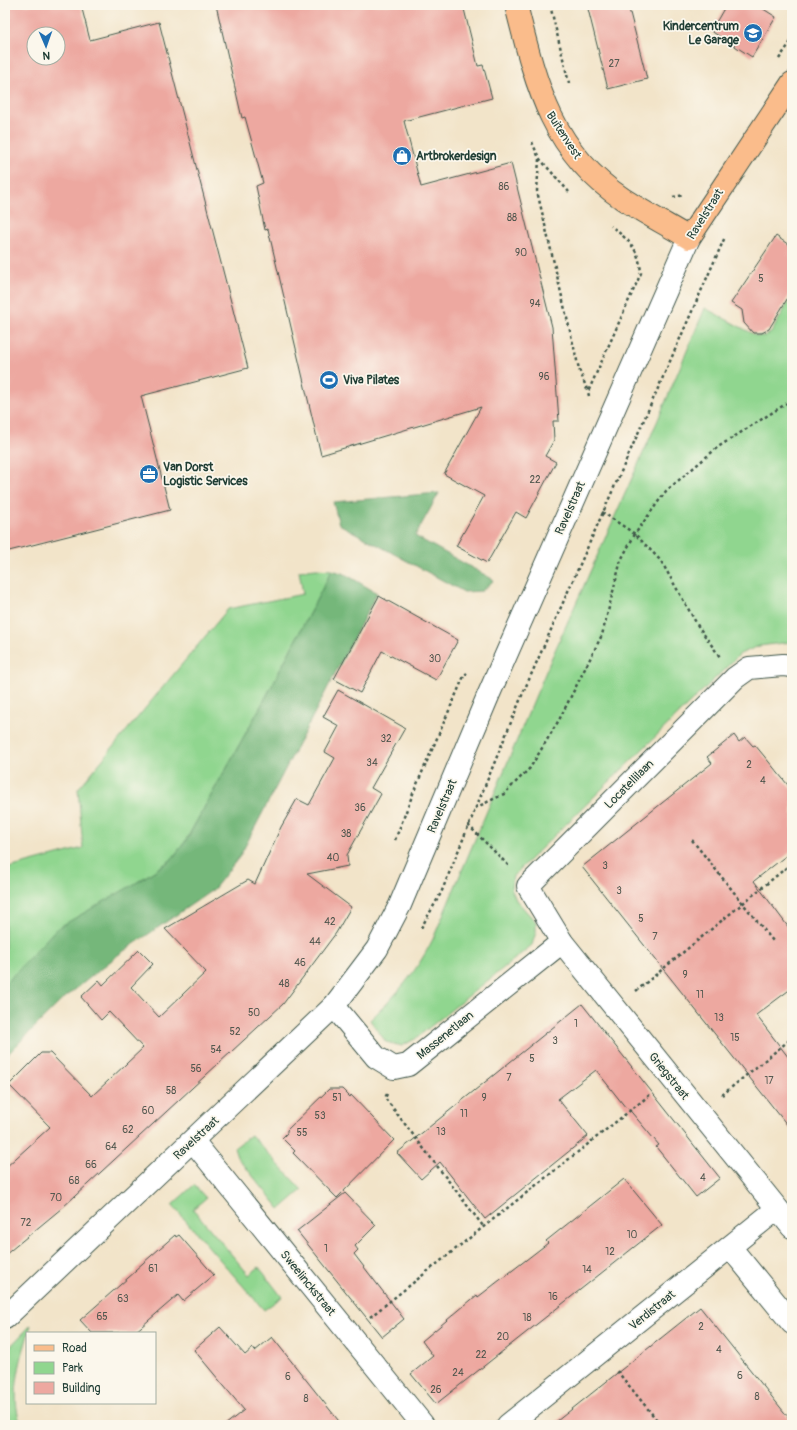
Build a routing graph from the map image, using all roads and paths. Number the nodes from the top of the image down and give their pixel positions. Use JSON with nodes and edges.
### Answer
{"nodes":[{"id":1,"x":516,"y":5,"type":"edge"},
{"id":2,"x":550,"y":5,"type":"edge"},
{"id":3,"x":792,"y":83,"type":"edge"},
{"id":4,"x":570,"y":86,"type":"dead end"},
{"id":5,"x":539,"y":158,"type":"dead end"},
{"id":6,"x":726,"y":234,"type":"dead end"},
{"id":7,"x":689,"y":238,"type":"junction"},
{"id":8,"x":588,"y":392,"type":"dead end"},
{"id":9,"x":792,"y":400,"type":"edge"},
{"id":10,"x":575,"y":498,"type":"junction"},
{"id":11,"x":604,"y":512,"type":"junction"},
{"id":12,"x":635,"y":534,"type":"junction"},
{"id":13,"x":792,"y":666,"type":"edge"},
{"id":14,"x":735,"y":678,"type":"junction"},
{"id":15,"x":475,"y":808,"type":"junction"},
{"id":16,"x":468,"y":825,"type":"junction"},
{"id":17,"x":692,"y":840,"type":"dead end"},
{"id":18,"x":792,"y":863,"type":"edge"},
{"id":19,"x":528,"y":886,"type":"junction"},
{"id":20,"x":743,"y":903,"type":"junction"},
{"id":21,"x":417,"y":931,"type":"dead end"},
{"id":22,"x":773,"y":941,"type":"dead end"},
{"id":23,"x":562,"y":942,"type":"junction"},
{"id":24,"x":334,"y":1006,"type":"junction"},
{"id":25,"x":615,"y":1008,"type":"junction"},
{"id":26,"x":792,"y":1038,"type":"edge"},
{"id":27,"x":394,"y":1068,"type":"junction"},
{"id":28,"x":671,"y":1078,"type":"junction"},
{"id":29,"x":700,"y":1113,"type":"junction"},
{"id":30,"x":193,"y":1141,"type":"junction"},
{"id":31,"x":777,"y":1209,"type":"junction"},
{"id":32,"x":482,"y":1226,"type":"junction"},
{"id":33,"x":792,"y":1227,"type":"edge"},
{"id":34,"x":730,"y":1247,"type":"junction"},
{"id":35,"x":5,"y":1318,"type":"edge"},
{"id":36,"x":792,"y":1323,"type":"edge"},
{"id":37,"x":349,"y":1334,"type":"junction"},
{"id":38,"x":601,"y":1350,"type":"junction"},
{"id":39,"x":423,"y":1425,"type":"edge"},
{"id":40,"x":508,"y":1425,"type":"edge"},
{"id":41,"x":661,"y":1425,"type":"edge"}],
"edges":[{"from":1,"to":7,"type":"main road","name":"Buitenvest"},
{"from":2,"to":4,"type":"path"},
{"from":3,"to":7,"type":"main road","name":"Ravelstraat"},
{"from":5,"to":8,"type":"path"},
{"from":6,"to":11,"type":"path"},
{"from":7,"to":10,"type":"street","name":"Ravelstraat"},
{"from":9,"to":12,"type":"path"},
{"from":10,"to":11,"type":"path"},
{"from":10,"to":24,"type":"street","name":"Ravelstraat"},
{"from":11,"to":12,"type":"path"},
{"from":11,"to":15,"type":"path"},
{"from":12,"to":14,"type":"path"},
{"from":12,"to":15,"type":"path"},
{"from":13,"to":14,"type":"street","name":"Locatellilaan"},
{"from":14,"to":19,"type":"street","name":"Locatellilaan"},
{"from":15,"to":16,"type":"path"},
{"from":16,"to":19,"type":"path"},
{"from":16,"to":21,"type":"path"},
{"from":17,"to":20,"type":"path"},
{"from":18,"to":20,"type":"path"},
{"from":19,"to":23,"type":"street"},
{"from":20,"to":22,"type":"path"},
{"from":20,"to":25,"type":"path"},
{"from":23,"to":25,"type":"street","name":"Griegstraat"},
{"from":23,"to":27,"type":"street","name":"Massenetlaan"},
{"from":24,"to":27,"type":"street"},
{"from":24,"to":30,"type":"street","name":"Ravelstraat"},
{"from":25,"to":28,"type":"street","name":"Griegstraat"},
{"from":26,"to":29,"type":"path"},
{"from":27,"to":32,"type":"path"},
{"from":28,"to":29,"type":"street","name":"Griegstraat"},
{"from":28,"to":32,"type":"path"},
{"from":29,"to":31,"type":"street","name":"Griegstraat"},
{"from":30,"to":35,"type":"street","name":"Ravelstraat"},
{"from":30,"to":37,"type":"street","name":"Sweelinckstraat"},
{"from":31,"to":33,"type":"street"},
{"from":31,"to":34,"type":"street","name":"Verdistraat"},
{"from":32,"to":37,"type":"path"},
{"from":34,"to":36,"type":"street"},
{"from":34,"to":38,"type":"street","name":"Verdistraat"},
{"from":37,"to":39,"type":"street","name":"Sweelinckstraat"},
{"from":38,"to":40,"type":"street","name":"Verdistraat"},
{"from":38,"to":41,"type":"path"}]}
